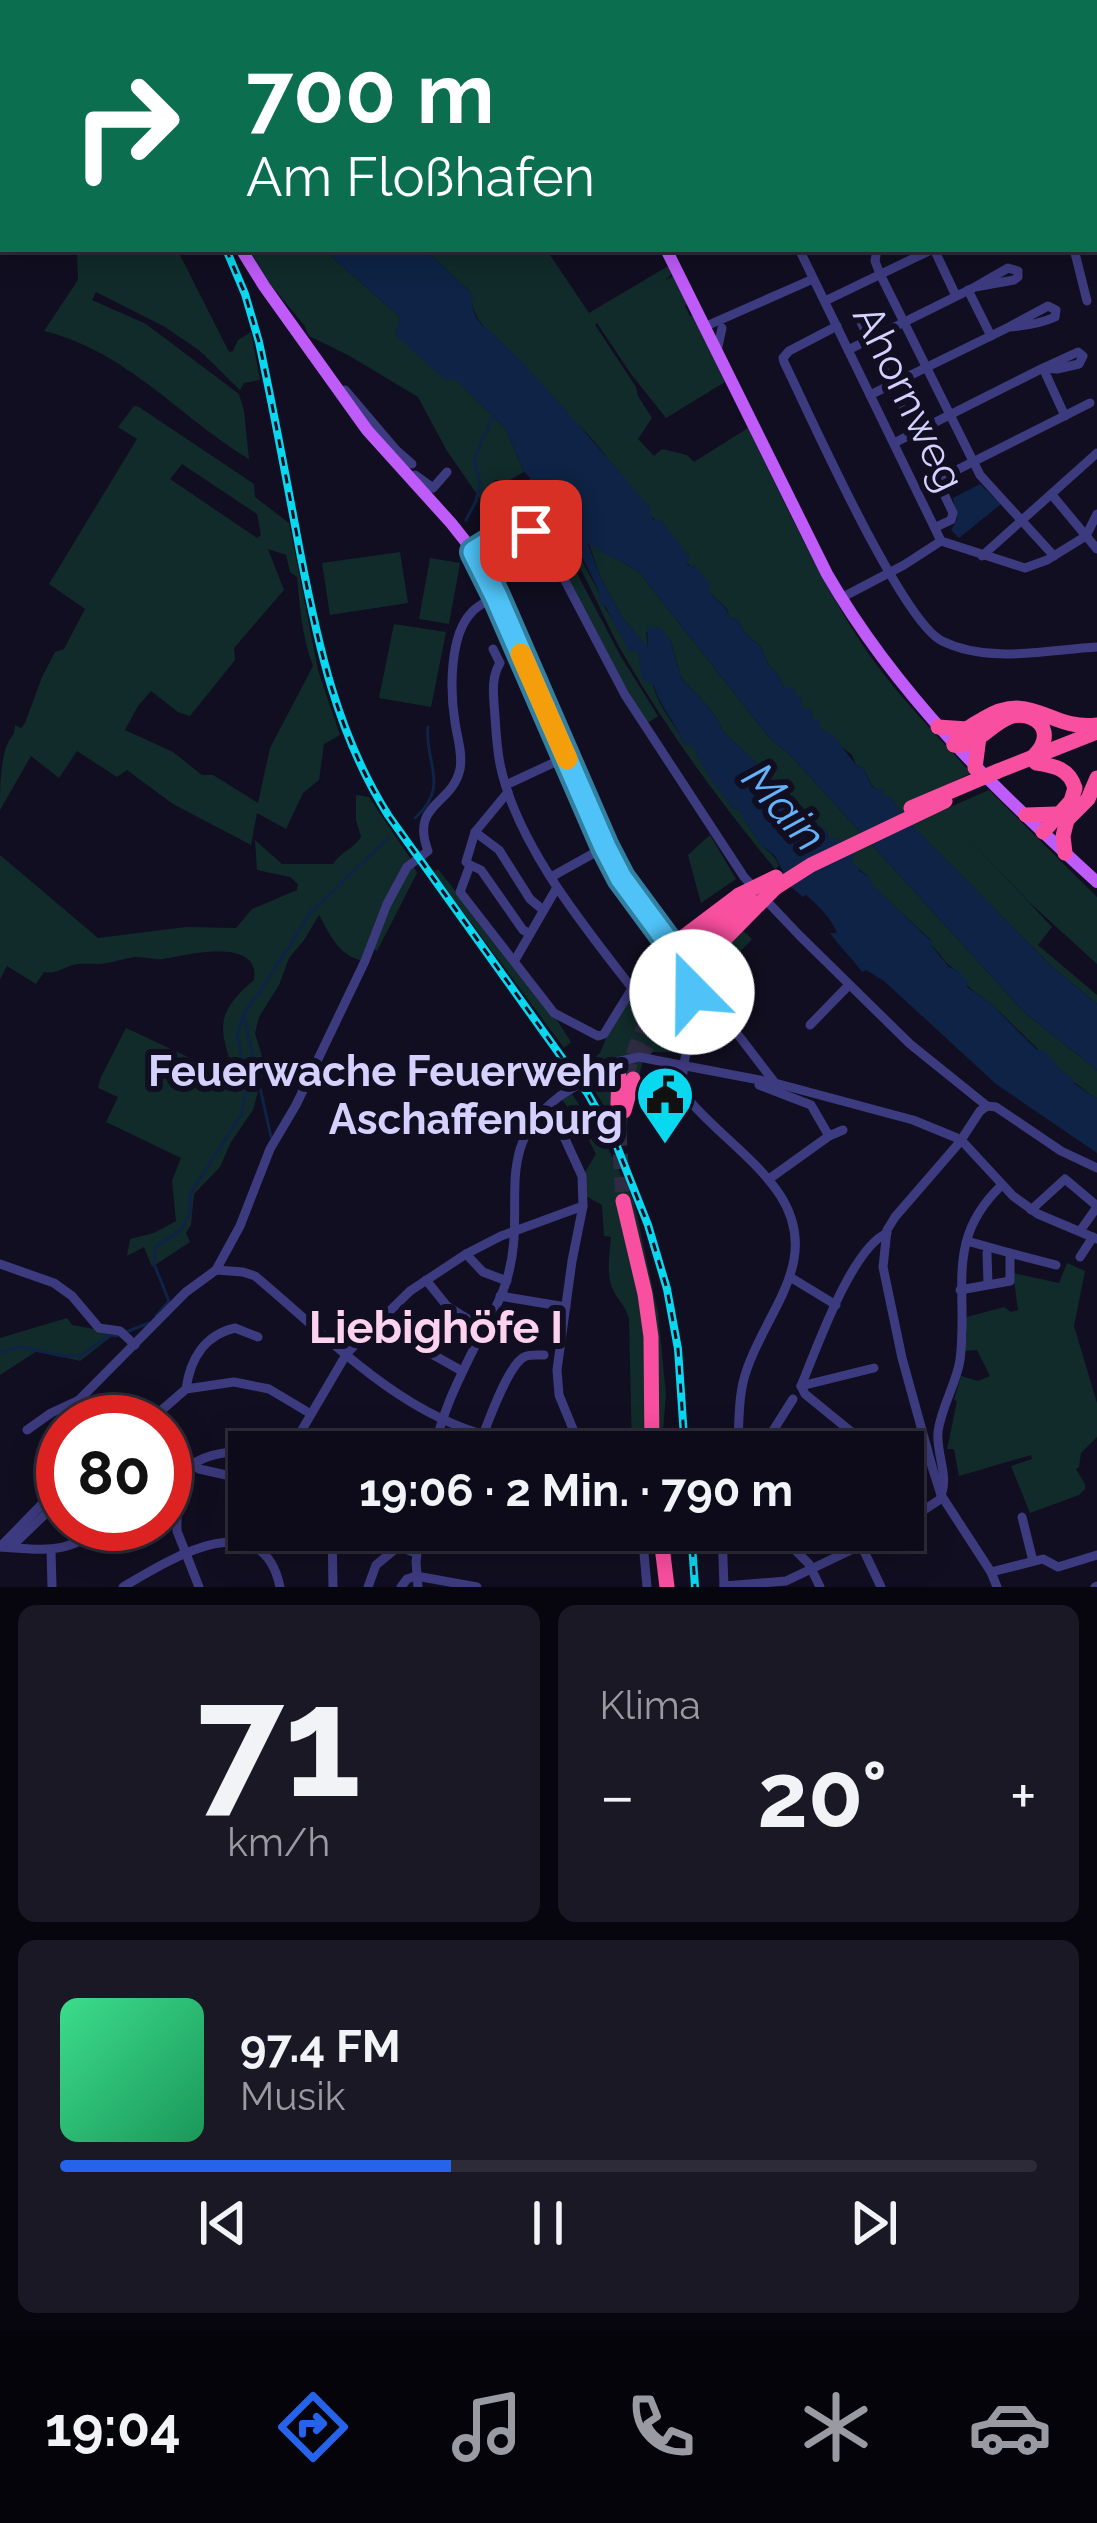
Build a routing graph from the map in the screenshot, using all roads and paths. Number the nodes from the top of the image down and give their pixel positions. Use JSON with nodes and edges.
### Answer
{"nodes":[{"id":1,"x":243,"y":252,"type":"edge"},
{"id":2,"x":667,"y":252,"type":"edge"},
{"id":3,"x":800,"y":252,"type":"edge"},
{"id":4,"x":876,"y":252,"type":"edge"},
{"id":5,"x":927,"y":252,"type":"edge"},
{"id":6,"x":934,"y":252,"type":"edge"},
{"id":7,"x":1075,"y":252,"type":"edge"},
{"id":8,"x":880,"y":274,"type":"junction"},
{"id":9,"x":813,"y":279,"type":"junction"},
{"id":10,"x":1083,"y":285,"type":"junction"},
{"id":11,"x":1097,"y":288,"type":"edge"},
{"id":12,"x":956,"y":296,"type":"junction"},
{"id":13,"x":825,"y":301,"type":"junction"},
{"id":14,"x":1087,"y":301,"type":"dead end"},
{"id":15,"x":736,"y":315,"type":"junction"},
{"id":16,"x":859,"y":318,"type":"dead end"},
{"id":17,"x":903,"y":321,"type":"junction"},
{"id":18,"x":837,"y":326,"type":"junction"},
{"id":19,"x":1009,"y":327,"type":"dead end"},
{"id":20,"x":722,"y":328,"type":"junction"},
{"id":21,"x":705,"y":329,"type":"junction"},
{"id":22,"x":991,"y":336,"type":"junction"},
{"id":23,"x":869,"y":339,"type":"junction"},
{"id":24,"x":848,"y":350,"type":"junction"},
{"id":25,"x":717,"y":351,"type":"junction"},
{"id":26,"x":880,"y":361,"type":"dead end"},
{"id":27,"x":926,"y":368,"type":"junction"},
{"id":28,"x":891,"y":385,"type":"junction"},
{"id":29,"x":870,"y":395,"type":"junction"},
{"id":30,"x":1090,"y":404,"type":"dead end"},
{"id":31,"x":904,"y":409,"type":"dead end"},
{"id":32,"x":950,"y":414,"type":"junction"},
{"id":33,"x":1065,"y":416,"type":"junction"},
{"id":34,"x":914,"y":432,"type":"junction"},
{"id":35,"x":894,"y":443,"type":"junction"},
{"id":36,"x":1097,"y":453,"type":"edge"},
{"id":37,"x":927,"y":458,"type":"dead end"},
{"id":38,"x":973,"y":461,"type":"junction"},
{"id":39,"x":411,"y":471,"type":"junction"},
{"id":40,"x":447,"y":472,"type":"dead end"},
{"id":41,"x":938,"y":478,"type":"junction"},
{"id":42,"x":917,"y":490,"type":"junction"},
{"id":43,"x":1052,"y":495,"type":"junction"},
{"id":44,"x":1097,"y":514,"type":"edge"},
{"id":45,"x":1022,"y":521,"type":"junction"},
{"id":46,"x":936,"y":527,"type":"junction"},
{"id":47,"x":1086,"y":536,"type":"junction"},
{"id":48,"x":940,"y":541,"type":"junction"},
{"id":49,"x":1097,"y":549,"type":"edge"},
{"id":50,"x":474,"y":552,"type":"junction"},
{"id":51,"x":982,"y":556,"type":"junction"},
{"id":52,"x":1054,"y":556,"type":"junction"},
{"id":53,"x":890,"y":573,"type":"junction"},
{"id":54,"x":864,"y":587,"type":"junction"},
{"id":55,"x":496,"y":596,"type":"junction"},
{"id":56,"x":841,"y":598,"type":"junction"},
{"id":57,"x":854,"y":617,"type":"junction"},
{"id":58,"x":1097,"y":647,"type":"edge"},
{"id":59,"x":493,"y":649,"type":"dead end"},
{"id":60,"x":938,"y":727,"type":"junction"},
{"id":61,"x":1094,"y":730,"type":"edge"},
{"id":62,"x":973,"y":733,"type":"junction"},
{"id":63,"x":954,"y":745,"type":"junction"},
{"id":64,"x":566,"y":757,"type":"junction"},
{"id":65,"x":1034,"y":760,"type":"junction"},
{"id":66,"x":975,"y":768,"type":"junction"},
{"id":67,"x":1001,"y":774,"type":"junction"},
{"id":68,"x":1097,"y":778,"type":"edge"},
{"id":69,"x":507,"y":789,"type":"junction"},
{"id":70,"x":1025,"y":815,"type":"junction"},
{"id":71,"x":1063,"y":817,"type":"junction"},
{"id":72,"x":475,"y":832,"type":"junction"},
{"id":73,"x":1043,"y":832,"type":"junction"},
{"id":74,"x":605,"y":847,"type":"junction"},
{"id":75,"x":1065,"y":854,"type":"junction"},
{"id":76,"x":470,"y":865,"type":"junction"},
{"id":77,"x":776,"y":882,"type":"junction"},
{"id":78,"x":1097,"y":882,"type":"edge"},
{"id":79,"x":554,"y":883,"type":"junction"},
{"id":80,"x":543,"y":910,"type":"junction"},
{"id":81,"x":530,"y":934,"type":"junction"},
{"id":82,"x":695,"y":942,"type":"junction"},
{"id":83,"x":652,"y":956,"type":"dead end"},
{"id":84,"x":515,"y":960,"type":"junction"},
{"id":85,"x":849,"y":985,"type":"junction"},
{"id":86,"x":640,"y":988,"type":"junction"},
{"id":87,"x":686,"y":993,"type":"junction"},
{"id":88,"x":810,"y":1025,"type":"dead end"},
{"id":89,"x":683,"y":1065,"type":"junction"},
{"id":90,"x":626,"y":1077,"type":"tunnel mouth"},
{"id":91,"x":744,"y":1077,"type":"junction"},
{"id":92,"x":775,"y":1083,"type":"junction"},
{"id":93,"x":987,"y":1106,"type":"junction"},
{"id":94,"x":554,"y":1115,"type":"dead end"},
{"id":95,"x":843,"y":1130,"type":"dead end"},
{"id":96,"x":619,"y":1131,"type":"tunnel mouth"},
{"id":97,"x":829,"y":1136,"type":"junction"},
{"id":98,"x":961,"y":1140,"type":"junction"},
{"id":99,"x":1097,"y":1168,"type":"edge"},
{"id":100,"x":769,"y":1179,"type":"junction"},
{"id":101,"x":1002,"y":1185,"type":"junction"},
{"id":102,"x":623,"y":1201,"type":"tunnel mouth"},
{"id":103,"x":583,"y":1206,"type":"junction"},
{"id":104,"x":1097,"y":1207,"type":"edge"},
{"id":105,"x":1031,"y":1210,"type":"junction"},
{"id":106,"x":1080,"y":1231,"type":"junction"},
{"id":107,"x":516,"y":1232,"type":"junction"},
{"id":108,"x":887,"y":1233,"type":"junction"},
{"id":109,"x":1096,"y":1238,"type":"edge"},
{"id":110,"x":967,"y":1241,"type":"junction"},
{"id":111,"x":987,"y":1253,"type":"dead end"},
{"id":112,"x":1010,"y":1253,"type":"junction"},
{"id":113,"x":466,"y":1254,"type":"junction"},
{"id":114,"x":1079,"y":1257,"type":"dead end"},
{"id":115,"x":0,"y":1264,"type":"edge"},
{"id":116,"x":1056,"y":1265,"type":"dead end"},
{"id":117,"x":216,"y":1270,"type":"junction"},
{"id":118,"x":790,"y":1277,"type":"junction"},
{"id":119,"x":426,"y":1280,"type":"junction"},
{"id":120,"x":507,"y":1281,"type":"junction"},
{"id":121,"x":988,"y":1284,"type":"junction"},
{"id":122,"x":960,"y":1290,"type":"junction"},
{"id":123,"x":500,"y":1296,"type":"junction"},
{"id":124,"x":836,"y":1305,"type":"junction"},
{"id":125,"x":566,"y":1306,"type":"junction"},
{"id":126,"x":386,"y":1314,"type":"junction"},
{"id":127,"x":484,"y":1329,"type":"junction"},
{"id":128,"x":127,"y":1337,"type":"junction"},
{"id":129,"x":258,"y":1337,"type":"dead end"},
{"id":130,"x":347,"y":1353,"type":"junction"},
{"id":131,"x":544,"y":1355,"type":"dead end"},
{"id":132,"x":874,"y":1368,"type":"dead end"},
{"id":133,"x":462,"y":1371,"type":"junction"},
{"id":134,"x":801,"y":1386,"type":"junction"},
{"id":135,"x":186,"y":1389,"type":"junction"},
{"id":136,"x":83,"y":1395,"type":"edge"},
{"id":137,"x":179,"y":1395,"type":"edge"},
{"id":138,"x":793,"y":1399,"type":"dead end"},
{"id":139,"x":311,"y":1414,"type":"junction"},
{"id":140,"x":442,"y":1419,"type":"junction"},
{"id":141,"x":36,"y":1423,"type":"edge"},
{"id":142,"x":27,"y":1430,"type":"dead end"},
{"id":143,"x":301,"y":1431,"type":"edge"},
{"id":144,"x":439,"y":1431,"type":"edge"},
{"id":145,"x":473,"y":1431,"type":"edge"},
{"id":146,"x":485,"y":1431,"type":"edge"},
{"id":147,"x":574,"y":1431,"type":"edge"},
{"id":148,"x":653,"y":1431,"type":"edge"},
{"id":149,"x":739,"y":1431,"type":"edge"},
{"id":150,"x":772,"y":1431,"type":"edge"},
{"id":151,"x":849,"y":1431,"type":"edge"},
{"id":152,"x":228,"y":1453,"type":"edge"},
{"id":153,"x":192,"y":1463,"type":"edge"},
{"id":154,"x":192,"y":1465,"type":"edge"},
{"id":155,"x":228,"y":1475,"type":"edge"},
{"id":156,"x":942,"y":1497,"type":"junction"},
{"id":157,"x":924,"y":1508,"type":"edge"},
{"id":158,"x":36,"y":1511,"type":"edge"},
{"id":159,"x":1022,"y":1517,"type":"dead end"},
{"id":160,"x":36,"y":1520,"type":"edge"},
{"id":161,"x":5,"y":1547,"type":"edge"},
{"id":162,"x":36,"y":1549,"type":"edge"},
{"id":163,"x":51,"y":1551,"type":"edge"},
{"id":164,"x":183,"y":1551,"type":"edge"},
{"id":165,"x":332,"y":1551,"type":"edge"},
{"id":166,"x":393,"y":1551,"type":"edge"},
{"id":167,"x":411,"y":1551,"type":"edge"},
{"id":168,"x":644,"y":1551,"type":"edge"},
{"id":169,"x":662,"y":1551,"type":"edge"},
{"id":170,"x":663,"y":1551,"type":"edge"},
{"id":171,"x":723,"y":1551,"type":"edge"},
{"id":172,"x":797,"y":1551,"type":"edge"},
{"id":173,"x":848,"y":1551,"type":"edge"},
{"id":174,"x":865,"y":1551,"type":"edge"},
{"id":175,"x":416,"y":1553,"type":"joint"},
{"id":176,"x":184,"y":1554,"type":"junction"},
{"id":177,"x":1097,"y":1555,"type":"edge"},
{"id":178,"x":1033,"y":1561,"type":"junction"},
{"id":179,"x":811,"y":1569,"type":"junction"},
{"id":180,"x":991,"y":1573,"type":"junction"},
{"id":181,"x":417,"y":1581,"type":"edge"},
{"id":182,"x":52,"y":1587,"type":"edge"},
{"id":183,"x":123,"y":1587,"type":"edge"},
{"id":184,"x":199,"y":1587,"type":"edge"},
{"id":185,"x":280,"y":1587,"type":"edge"},
{"id":186,"x":333,"y":1587,"type":"edge"},
{"id":187,"x":368,"y":1587,"type":"edge"},
{"id":188,"x":401,"y":1587,"type":"edge"},
{"id":189,"x":477,"y":1587,"type":"edge"},
{"id":190,"x":647,"y":1587,"type":"edge"},
{"id":191,"x":667,"y":1587,"type":"edge"},
{"id":192,"x":724,"y":1587,"type":"edge"},
{"id":193,"x":820,"y":1587,"type":"edge"},
{"id":194,"x":881,"y":1587,"type":"edge"},
{"id":195,"x":997,"y":1587,"type":"edge"}],
"edges":[{"from":1,"to":39,"type":"main road"},
{"from":2,"to":21,"type":"main road"},
{"from":3,"to":9,"type":"street","name":"Ahornweg"},
{"from":4,"to":8,"type":"street"},
{"from":5,"to":8,"type":"street"},
{"from":6,"to":12,"type":"street"},
{"from":7,"to":10,"type":"street"},
{"from":8,"to":13,"type":"street"},
{"from":8,"to":17,"type":"street"},
{"from":9,"to":13,"type":"street","name":"Ahornweg"},
{"from":9,"to":15,"type":"street"},
{"from":10,"to":11,"type":"street"},
{"from":10,"to":14,"type":"street"},
{"from":12,"to":17,"type":"street"},
{"from":12,"to":22,"type":"street"},
{"from":13,"to":18,"type":"street","name":"Ahornweg"},
{"from":15,"to":20,"type":"street"},
{"from":15,"to":21,"type":"street"},
{"from":16,"to":23,"type":"street"},
{"from":17,"to":23,"type":"street"},
{"from":17,"to":27,"type":"street"},
{"from":18,"to":24,"type":"street","name":"Ahornweg"},
{"from":18,"to":53,"type":"street"},
{"from":19,"to":22,"type":"street"},
{"from":20,"to":21,"type":"street"},
{"from":20,"to":25,"type":"street"},
{"from":21,"to":25,"type":"main road"},
{"from":22,"to":27,"type":"street"},
{"from":23,"to":24,"type":"street"},
{"from":24,"to":29,"type":"street","name":"Ahornweg"},
{"from":25,"to":56,"type":"main road"},
{"from":26,"to":28,"type":"street"},
{"from":27,"to":28,"type":"street"},
{"from":27,"to":32,"type":"street"},
{"from":28,"to":29,"type":"street"},
{"from":29,"to":35,"type":"street","name":"Ahornweg"},
{"from":30,"to":33,"type":"street"},
{"from":31,"to":34,"type":"street"},
{"from":32,"to":33,"type":"street"},
{"from":32,"to":34,"type":"street"},
{"from":32,"to":38,"type":"street"},
{"from":33,"to":38,"type":"street"},
{"from":34,"to":35,"type":"street"},
{"from":35,"to":42,"type":"street","name":"Ahornweg"},
{"from":36,"to":43,"type":"street"},
{"from":37,"to":41,"type":"street"},
{"from":38,"to":41,"type":"street"},
{"from":38,"to":45,"type":"street"},
{"from":39,"to":40,"type":"street"},
{"from":39,"to":50,"type":"main road"},
{"from":41,"to":42,"type":"street"},
{"from":41,"to":46,"type":"street"},
{"from":42,"to":46,"type":"street","name":"Ahornweg"},
{"from":43,"to":45,"type":"street"},
{"from":43,"to":47,"type":"street"},
{"from":44,"to":47,"type":"street"},
{"from":45,"to":51,"type":"street"},
{"from":45,"to":52,"type":"street"},
{"from":46,"to":48,"type":"street","name":"Ahornweg"},
{"from":47,"to":49,"type":"street"},
{"from":47,"to":52,"type":"street","name":"Ahornweg"},
{"from":48,"to":51,"type":"street","name":"Ahornweg"},
{"from":48,"to":53,"type":"street"},
{"from":50,"to":55,"type":"main road"},
{"from":50,"to":85,"type":"street"},
{"from":51,"to":52,"type":"street","name":"Ahornweg"},
{"from":53,"to":54,"type":"street"},
{"from":53,"to":58,"type":"street"},
{"from":54,"to":56,"type":"street"},
{"from":54,"to":57,"type":"street"},
{"from":55,"to":64,"type":"main road"},
{"from":55,"to":117,"type":"street"},
{"from":56,"to":57,"type":"main road"},
{"from":57,"to":60,"type":"main road"},
{"from":59,"to":69,"type":"street"},
{"from":60,"to":62,"type":"highway"},
{"from":60,"to":63,"type":"main road"},
{"from":61,"to":62,"type":"highway"},
{"from":61,"to":65,"type":"highway"},
{"from":62,"to":63,"type":"highway"},
{"from":62,"to":65,"type":"highway"},
{"from":62,"to":66,"type":"highway"},
{"from":63,"to":66,"type":"main road"},
{"from":64,"to":69,"type":"street"},
{"from":64,"to":74,"type":"main road"},
{"from":65,"to":67,"type":"highway"},
{"from":65,"to":71,"type":"highway"},
{"from":66,"to":70,"type":"main road"},
{"from":67,"to":77,"type":"highway","bridge":true},
{"from":67,"to":77,"type":"highway","bridge":true},
{"from":68,"to":71,"type":"highway"},
{"from":69,"to":72,"type":"street"},
{"from":69,"to":79,"type":"street"},
{"from":70,"to":71,"type":"highway"},
{"from":70,"to":73,"type":"main road"},
{"from":71,"to":73,"type":"highway"},
{"from":71,"to":75,"type":"highway"},
{"from":72,"to":76,"type":"street"},
{"from":72,"to":80,"type":"street"},
{"from":73,"to":75,"type":"main road"},
{"from":74,"to":79,"type":"street"},
{"from":74,"to":82,"type":"main road"},
{"from":75,"to":78,"type":"main road"},
{"from":76,"to":81,"type":"street"},
{"from":76,"to":84,"type":"street"},
{"from":77,"to":82,"type":"highway","bridge":true},
{"from":79,"to":80,"type":"street"},
{"from":79,"to":86,"type":"street"},
{"from":80,"to":81,"type":"street"},
{"from":81,"to":84,"type":"street"},
{"from":82,"to":86,"type":"highway"},
{"from":82,"to":87,"type":"highway"},
{"from":82,"to":87,"type":"main road"},
{"from":83,"to":86,"type":"street"},
{"from":84,"to":86,"type":"street"},
{"from":85,"to":88,"type":"street"},
{"from":85,"to":93,"type":"street"},
{"from":87,"to":89,"type":"street"},
{"from":87,"to":92,"type":"street"},
{"from":89,"to":91,"type":"street"},
{"from":89,"to":100,"type":"street"},
{"from":89,"to":107,"type":"street","bridge":true},
{"from":90,"to":96,"type":"highway"},
{"from":91,"to":92,"type":"street"},
{"from":91,"to":97,"type":"street"},
{"from":92,"to":98,"type":"street"},
{"from":93,"to":98,"type":"street"},
{"from":93,"to":99,"type":"street"},
{"from":94,"to":103,"type":"street"},
{"from":95,"to":97,"type":"street"},
{"from":97,"to":100,"type":"street"},
{"from":98,"to":101,"type":"street"},
{"from":98,"to":108,"type":"street"},
{"from":100,"to":118,"type":"street"},
{"from":101,"to":105,"type":"street"},
{"from":101,"to":110,"type":"street"},
{"from":102,"to":148,"type":"highway"},
{"from":103,"to":107,"type":"street"},
{"from":103,"to":125,"type":"street"},
{"from":104,"to":105,"type":"street"},
{"from":104,"to":106,"type":"street"},
{"from":105,"to":106,"type":"street"},
{"from":106,"to":109,"type":"street"},
{"from":107,"to":113,"type":"street"},
{"from":107,"to":120,"type":"street"},
{"from":108,"to":124,"type":"street"},
{"from":108,"to":156,"type":"street"},
{"from":109,"to":114,"type":"street"},
{"from":110,"to":112,"type":"street"},
{"from":110,"to":122,"type":"street"},
{"from":111,"to":121,"type":"street"},
{"from":112,"to":116,"type":"street"},
{"from":112,"to":121,"type":"street"},
{"from":113,"to":119,"type":"street"},
{"from":113,"to":120,"type":"street"},
{"from":115,"to":128,"type":"street"},
{"from":117,"to":128,"type":"street"},
{"from":117,"to":130,"type":"street"},
{"from":118,"to":124,"type":"street"},
{"from":118,"to":149,"type":"street"},
{"from":119,"to":126,"type":"street"},
{"from":119,"to":127,"type":"street"},
{"from":120,"to":123,"type":"street"},
{"from":121,"to":122,"type":"street"},
{"from":122,"to":156,"type":"street"},
{"from":123,"to":125,"type":"street"},
{"from":123,"to":127,"type":"street"},
{"from":124,"to":134,"type":"street"},
{"from":125,"to":147,"type":"street"},
{"from":126,"to":130,"type":"street"},
{"from":126,"to":133,"type":"street"},
{"from":127,"to":133,"type":"street"},
{"from":128,"to":136,"type":"street"},
{"from":129,"to":135,"type":"street"},
{"from":130,"to":139,"type":"street"},
{"from":130,"to":140,"type":"street"},
{"from":131,"to":146,"type":"street"},
{"from":132,"to":134,"type":"street"},
{"from":133,"to":140,"type":"street"},
{"from":134,"to":151,"type":"street"},
{"from":135,"to":137,"type":"street"},
{"from":135,"to":139,"type":"street"},
{"from":138,"to":150,"type":"street"},
{"from":139,"to":143,"type":"street"},
{"from":140,"to":144,"type":"street"},
{"from":140,"to":145,"type":"street"},
{"from":141,"to":142,"type":"street"},
{"from":152,"to":153,"type":"street"},
{"from":154,"to":155,"type":"street"},
{"from":156,"to":157,"type":"street"},
{"from":156,"to":180,"type":"street"},
{"from":158,"to":161,"type":"street"},
{"from":159,"to":178,"type":"street"},
{"from":160,"to":161,"type":"street"},
{"from":161,"to":162,"type":"street"},
{"from":163,"to":182,"type":"street"},
{"from":164,"to":176,"type":"street"},
{"from":165,"to":186,"type":"street"},
{"from":166,"to":187,"type":"street"},
{"from":167,"to":175,"type":"street"},
{"from":168,"to":190,"type":"street"},
{"from":169,"to":191,"type":"highway"},
{"from":170,"to":191,"type":"highway"},
{"from":171,"to":192,"type":"street"},
{"from":172,"to":179,"type":"street"},
{"from":173,"to":179,"type":"street"},
{"from":174,"to":194,"type":"street"},
{"from":175,"to":181,"type":"street"},
{"from":176,"to":183,"type":"street"},
{"from":176,"to":184,"type":"street"},
{"from":176,"to":185,"type":"street"},
{"from":177,"to":178,"type":"street"},
{"from":178,"to":180,"type":"street"},
{"from":179,"to":192,"type":"street"},
{"from":179,"to":193,"type":"street"},
{"from":180,"to":195,"type":"street"},
{"from":181,"to":188,"type":"street"},
{"from":181,"to":189,"type":"street"}]}
